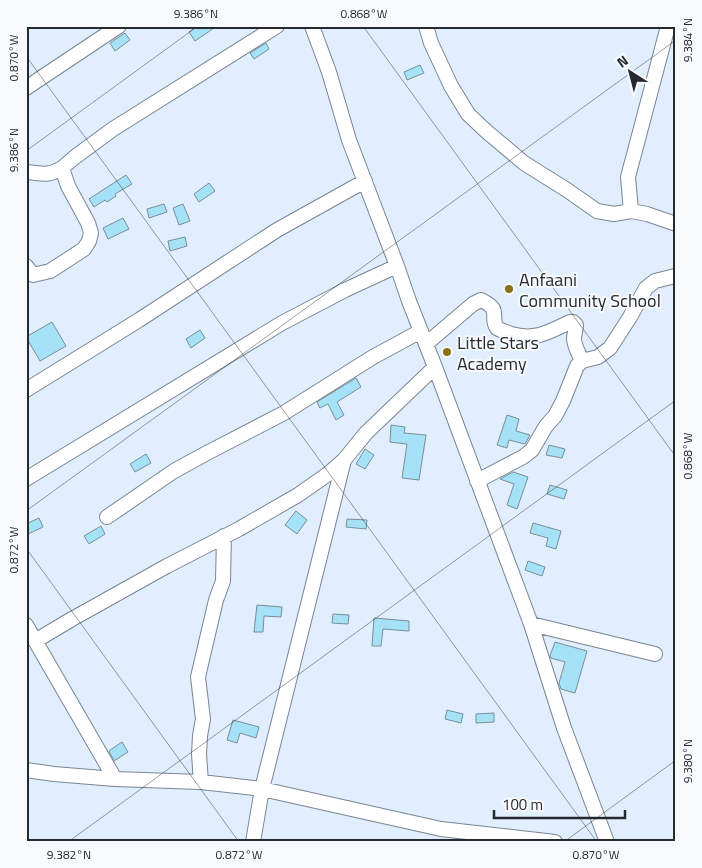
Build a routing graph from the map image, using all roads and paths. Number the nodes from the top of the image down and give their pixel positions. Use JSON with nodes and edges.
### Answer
{"nodes":[{"id":1,"x":119,"y":26,"type":"edge"},
{"id":2,"x":277,"y":26,"type":"edge"},
{"id":3,"x":312,"y":26,"type":"edge"},
{"id":4,"x":426,"y":26,"type":"edge"},
{"id":5,"x":668,"y":26,"type":"edge"},
{"id":6,"x":26,"y":88,"type":"edge"},
{"id":7,"x":62,"y":168,"type":"junction"},
{"id":8,"x":26,"y":172,"type":"edge"},
{"id":9,"x":365,"y":181,"type":"junction"},
{"id":10,"x":631,"y":211,"type":"junction"},
{"id":11,"x":676,"y":224,"type":"edge"},
{"id":12,"x":26,"y":266,"type":"edge"},
{"id":13,"x":397,"y":266,"type":"junction"},
{"id":14,"x":676,"y":270,"type":"edge"},
{"id":15,"x":676,"y":276,"type":"edge"},
{"id":16,"x":423,"y":338,"type":"junction"},
{"id":17,"x":582,"y":360,"type":"junction"},
{"id":18,"x":435,"y":367,"type":"junction"},
{"id":19,"x":26,"y":390,"type":"edge"},
{"id":20,"x":344,"y":460,"type":"junction"},
{"id":21,"x":26,"y":479,"type":"edge"},
{"id":22,"x":477,"y":481,"type":"junction"},
{"id":23,"x":107,"y":516,"type":"dead end"},
{"id":24,"x":224,"y":536,"type":"junction"},
{"id":25,"x":531,"y":624,"type":"junction"},
{"id":26,"x":26,"y":625,"type":"edge"},
{"id":27,"x":36,"y":641,"type":"junction"},
{"id":28,"x":655,"y":654,"type":"dead end"},
{"id":29,"x":26,"y":770,"type":"edge"},
{"id":30,"x":115,"y":779,"type":"junction"},
{"id":31,"x":201,"y":782,"type":"junction"},
{"id":32,"x":262,"y":789,"type":"junction"},
{"id":33,"x":254,"y":842,"type":"edge"},
{"id":34,"x":554,"y":842,"type":"edge"},
{"id":35,"x":607,"y":842,"type":"edge"}],
"edges":[{"from":1,"to":6,"type":"street"},
{"from":2,"to":7,"type":"street"},
{"from":3,"to":9,"type":"street"},
{"from":4,"to":10,"type":"street"},
{"from":5,"to":10,"type":"street"},
{"from":7,"to":8,"type":"street"},
{"from":7,"to":12,"type":"street"},
{"from":9,"to":13,"type":"street"},
{"from":9,"to":19,"type":"street"},
{"from":10,"to":11,"type":"street"},
{"from":13,"to":16,"type":"street"},
{"from":13,"to":21,"type":"street"},
{"from":14,"to":15,"type":"street"},
{"from":15,"to":17,"type":"street"},
{"from":16,"to":17,"type":"street"},
{"from":16,"to":18,"type":"street"},
{"from":16,"to":23,"type":"street"},
{"from":17,"to":22,"type":"street"},
{"from":18,"to":20,"type":"street"},
{"from":18,"to":22,"type":"street"},
{"from":20,"to":24,"type":"street"},
{"from":20,"to":32,"type":"street"},
{"from":22,"to":25,"type":"street"},
{"from":24,"to":27,"type":"street"},
{"from":24,"to":31,"type":"street"},
{"from":25,"to":28,"type":"street"},
{"from":25,"to":35,"type":"street"},
{"from":26,"to":27,"type":"street"},
{"from":27,"to":30,"type":"street"},
{"from":29,"to":30,"type":"street"},
{"from":30,"to":31,"type":"street"},
{"from":31,"to":32,"type":"street"},
{"from":32,"to":33,"type":"street"},
{"from":32,"to":34,"type":"street"}]}
